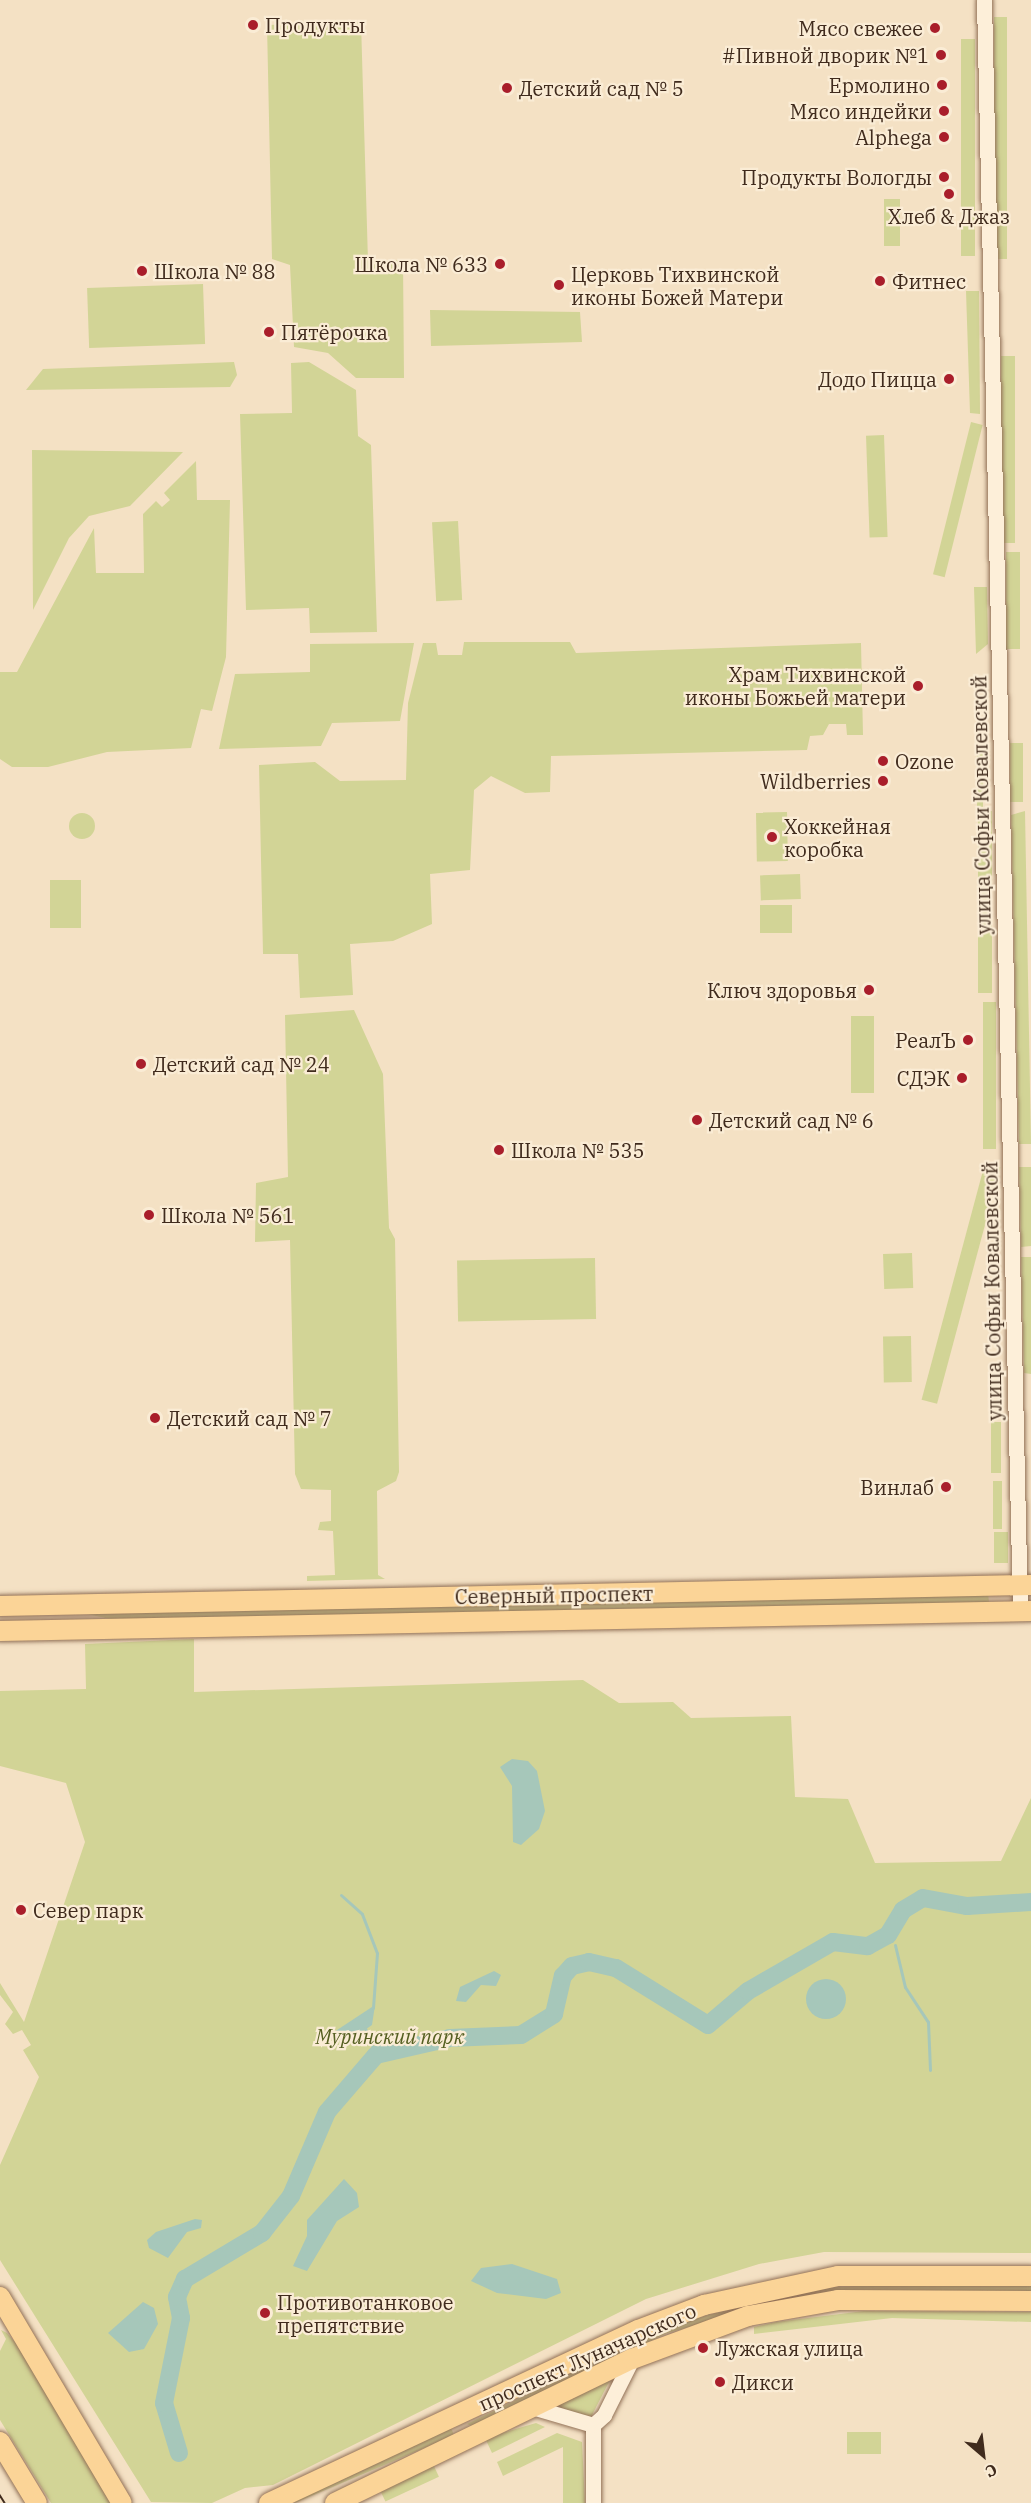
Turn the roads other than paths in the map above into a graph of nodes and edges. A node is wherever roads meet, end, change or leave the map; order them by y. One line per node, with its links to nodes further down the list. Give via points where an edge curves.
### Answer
1 (984, 0): 2 (street, улица Софьи Ковалевской)
2 (1025, 1600): 3 (main road, Северный проспект); 5 (main road, Северный проспект)
3 (78, 1605): 4 (main road, Северный проспект); 5 (main road)
4 (0, 1606)
5 (78, 1630): 6 (main road, Северный проспект)
6 (0, 1631)
7 (1031, 2276): 12 (main road, проспект Луначарского, via 884,2273 785,2284 674,2315)
8 (0, 2297): 17 (main road)
9 (1031, 2301): 10 (main road, проспект Луначарского, via 885,2298 815,2303 748,2316)
10 (632, 2359): 11 (main road, проспект Луначарского); 13 (street, via 604,2415)
11 (532, 2407): 13 (street); 14 (main road, проспект Луначарского)
12 (458, 2415): 14 (main road); 18 (main road, проспект Луначарского)
13 (593, 2425): 20 (street)
14 (464, 2440): 19 (main road, проспект Луначарского)
15 (0, 2442): 16 (main road)
16 (37, 2503)
17 (122, 2503)
18 (269, 2503)
19 (335, 2503)
20 (593, 2503)

